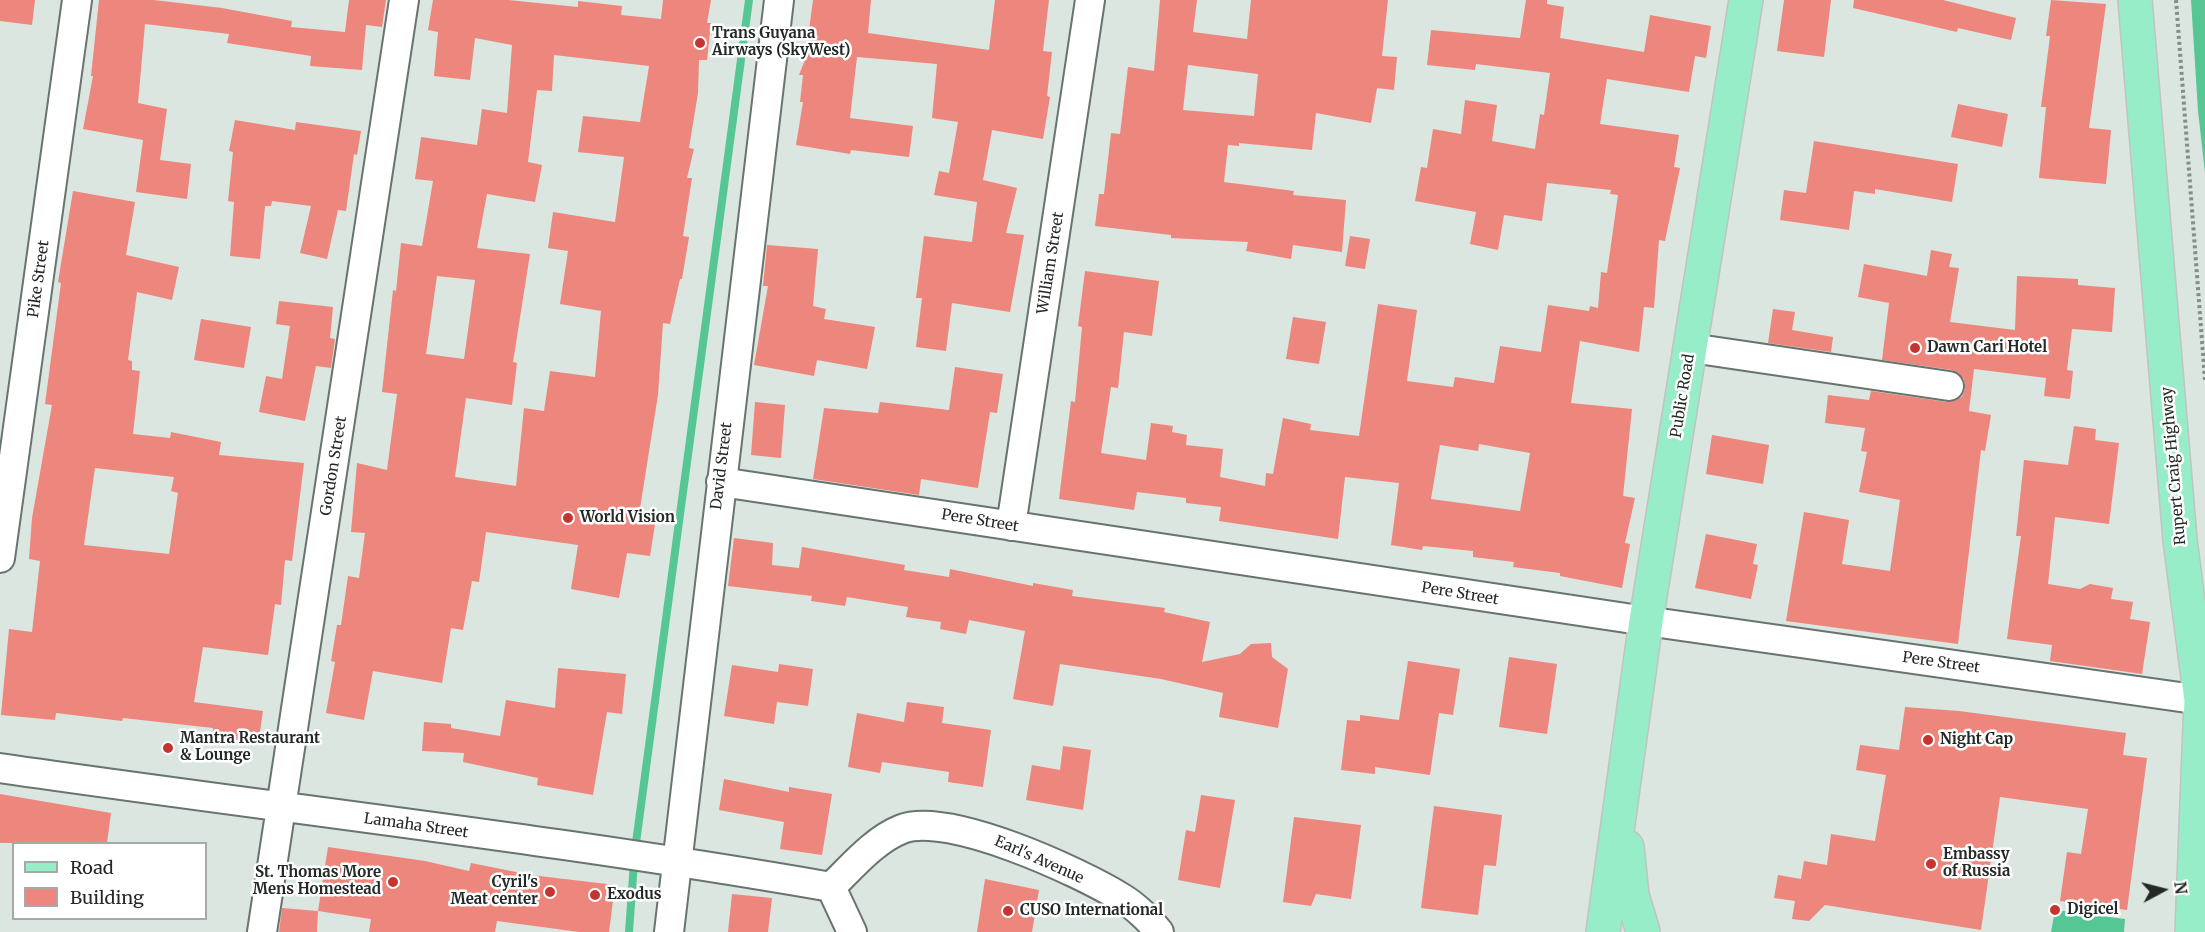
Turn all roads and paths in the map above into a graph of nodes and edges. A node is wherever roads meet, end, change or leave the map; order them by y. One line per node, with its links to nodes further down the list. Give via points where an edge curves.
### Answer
1 (77, 0): 13 (street, Pike Street)
2 (404, 0): 18 (street, Gordon Street)
3 (778, 0): 11 (street, David Street)
4 (1090, 0): 12 (street, William Street)
5 (1746, 0): 8 (main road, Public Road)
6 (2135, 0): 15 (main road, Rupert Craig Highway, via 2180,540)
7 (2176, 0): 9 (path)
8 (1691, 348): 10 (street); 14 (main road, Public Road)
9 (2205, 380)
10 (1949, 386)
11 (720, 482): 12 (street, Pere Street); 19 (street, David Street)
12 (1011, 526): 14 (street, Pere Street)
13 (0, 558)
14 (1646, 621): 15 (street, Pere Street); 17 (main road, Public Road)
15 (2201, 700): 27 (main road, Rupert Craig Highway)
16 (0, 768): 18 (street, Lamaha Street)
17 (1621, 791): 25 (main road); 26 (main road, via 1632,895)
18 (282, 808): 19 (street, Lamaha Street); 21 (street, Gordon Street)
19 (675, 860): 20 (street, Lamaha Street); 22 (street, David Street)
20 (831, 887): 23 (street); 24 (street, Earl's Avenue, via 872,848 903,828 944,826 997,840 1053,864 1122,899)
21 (262, 932)
22 (669, 932)
23 (852, 932)
24 (1159, 932)
25 (1604, 932)
26 (1643, 932)
27 (2192, 932)

